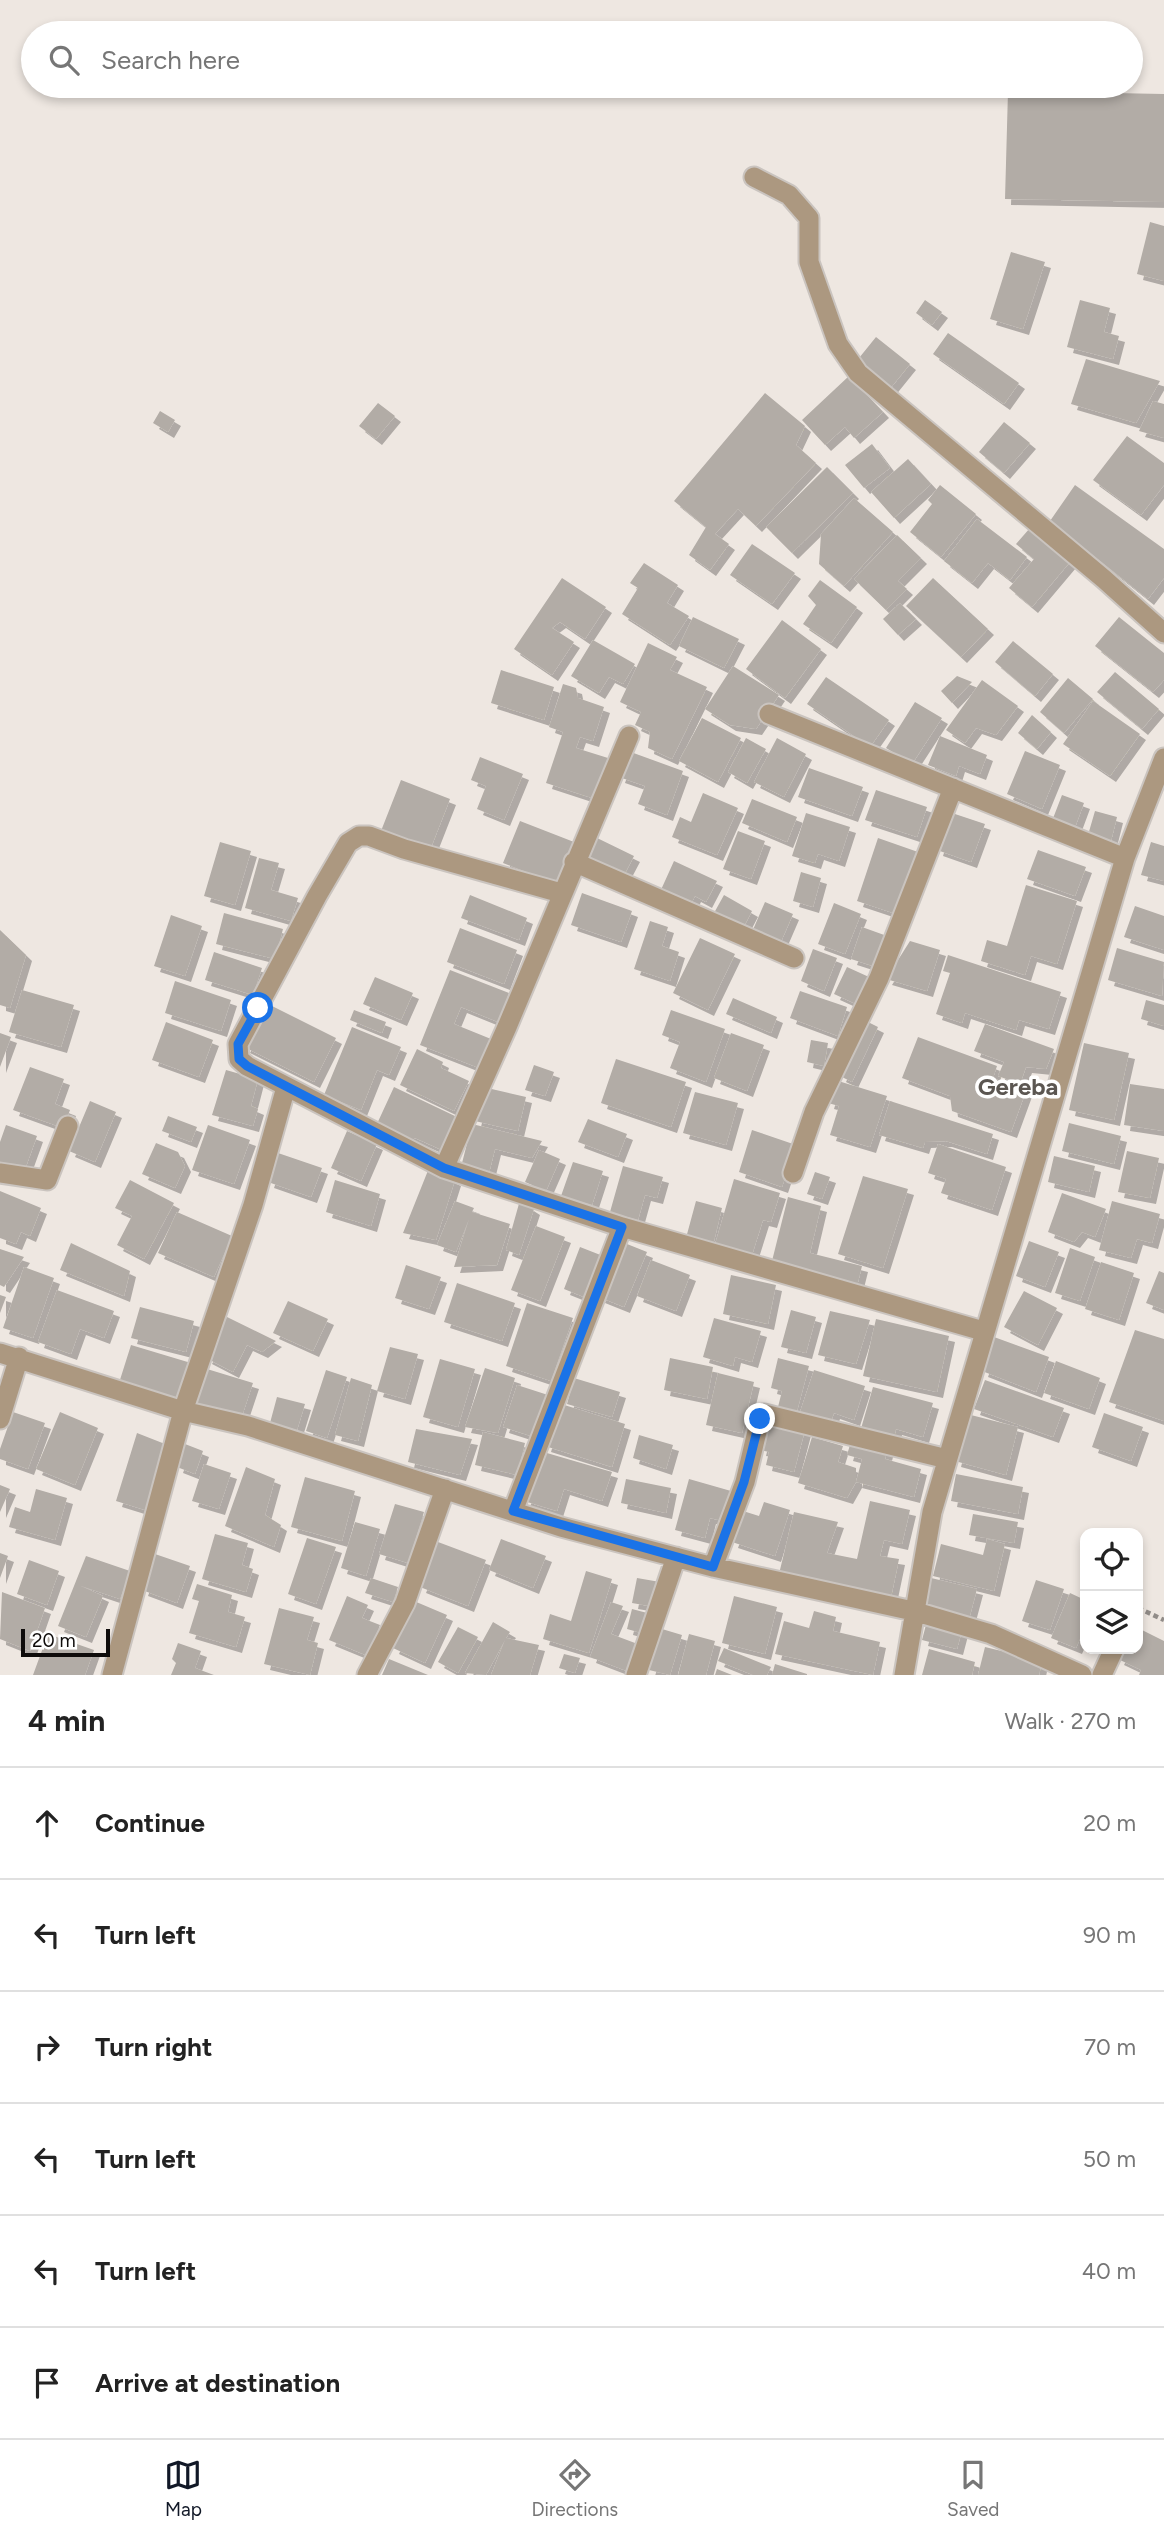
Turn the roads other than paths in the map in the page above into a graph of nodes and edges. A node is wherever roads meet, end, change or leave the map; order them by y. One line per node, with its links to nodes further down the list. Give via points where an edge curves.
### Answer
1 (754, 177): 2 (street, via 789,195 809,218 809,262 838,344 858,373)
2 (1164, 633)
3 (769, 714): 6 (street)
4 (629, 736): 8 (street)
5 (1164, 758): 7 (street)
6 (953, 788): 7 (street); 15 (street, via 879,978 814,1112)
7 (1125, 858): 17 (street)
8 (574, 862): 9 (street); 10 (street)
9 (561, 893): 11 (street, via 369,836 348,843 238,1044 239,1059); 13 (street)
10 (794, 958)
11 (286, 1087): 13 (street); 19 (street, via 253,1205)
12 (68, 1126): 14 (street, via 47,1180)
13 (444, 1168): 16 (street)
14 (0, 1173)
15 (793, 1173)
16 (622, 1227): 17 (street); 23 (street)
17 (983, 1331): 21 (street)
18 (10, 1355): 19 (street); 20 (street)
19 (183, 1411): 22 (street, via 248,1426); 28 (street)
20 (0, 1419)
21 (947, 1459): 25 (street, via 764,1414); 26 (street)
22 (445, 1489): 23 (street); 29 (street, via 405,1603)
23 (513, 1511): 24 (street)
24 (676, 1558): 25 (street); 30 (street)
25 (713, 1567): 26 (street)
26 (913, 1611): 31 (street); 32 (street, via 990,1634)
27 (1112, 1654): 33 (street)
28 (112, 1675)
29 (366, 1675)
30 (636, 1675)
31 (904, 1675)
32 (1082, 1675)
33 (1102, 1675)

